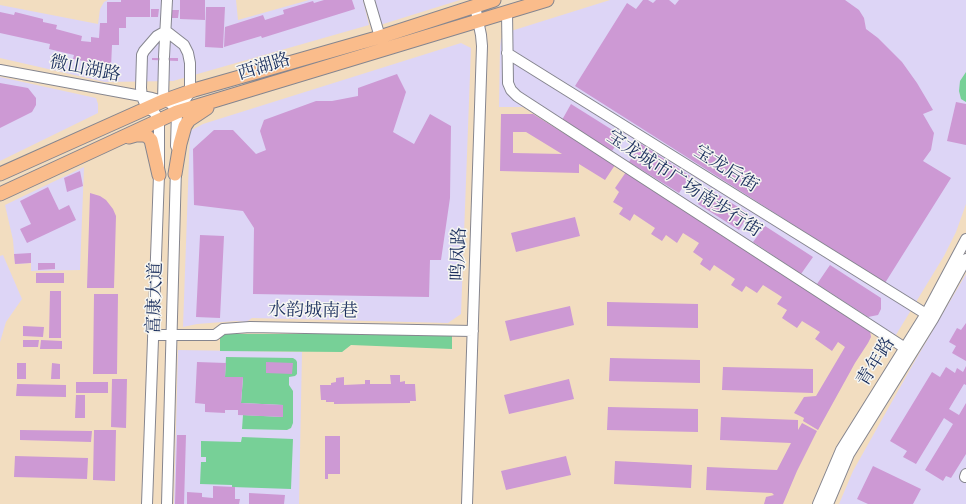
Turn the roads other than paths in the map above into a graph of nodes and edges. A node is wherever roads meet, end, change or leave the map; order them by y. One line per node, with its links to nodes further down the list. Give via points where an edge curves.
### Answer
1 (167, 0): 8 (street)
2 (369, 0): 9 (street)
3 (494, 0): 5 (main road, 西湖路)
4 (547, 0): 6 (main road, 西湖路)
5 (475, 6): 7 (street, 鸣凤路); 9 (main road, 西湖路)
6 (507, 12): 7 (main road, 西湖路); 10 (street, 宝龙城市广场南步行街)
7 (478, 22): 13 (main road, 西湖路); 26 (street, 鸣凤路, via 482,46)
8 (166, 31): 12 (street, via 184,45 188,53); 14 (street); 15 (street, via 151,42 142,55 141,88)
9 (380, 36): 12 (main road, 西湖路)
10 (507, 53): 25 (street, 宝龙后街); 29 (street, 宝龙城市广场南步行街, via 508,83 517,96)
11 (0, 70): 15 (street, 微山湖路)
12 (190, 92): 14 (main road, 西湖路); 16 (street)
13 (234, 95): 16 (main road, 西湖路); 20 (main road, via 189,120 182,134)
14 (163, 101): 15 (main road, 西湖路); 16 (street, via 173,105)
15 (144, 102): 17 (street); 19 (main road, 西湖路)
16 (177, 112): 17 (main road, 西湖路); 20 (street, 富康大道)
17 (159, 120): 18 (main road, 西湖路); 21 (street, 富康大道)
18 (94, 150): 21 (main road, via 136,135 147,136 153,145); 22 (main road, 西湖路)
19 (0, 174)
20 (176, 174): 27 (street, 富康大道)
21 (159, 175): 28 (street, 富康大道)
22 (0, 194)
23 (966, 239): 25 (street, 青年路)
24 (966, 259): 34 (street, 青年路, via 933,319 849,454)
25 (926, 314): 29 (street, 青年路)
26 (473, 331): 27 (street, 水韵城南巷, via 250,327 223,330 215,334); 32 (street, 鸣凤路)
27 (170, 335): 28 (street, 水韵城南巷); 31 (street, 富康大道)
28 (153, 336): 30 (street, 富康大道)
29 (905, 348): 33 (street, 青年路, via 841,450)
30 (147, 504)
31 (167, 504)
32 (467, 504)
33 (818, 504)
34 (828, 504)

